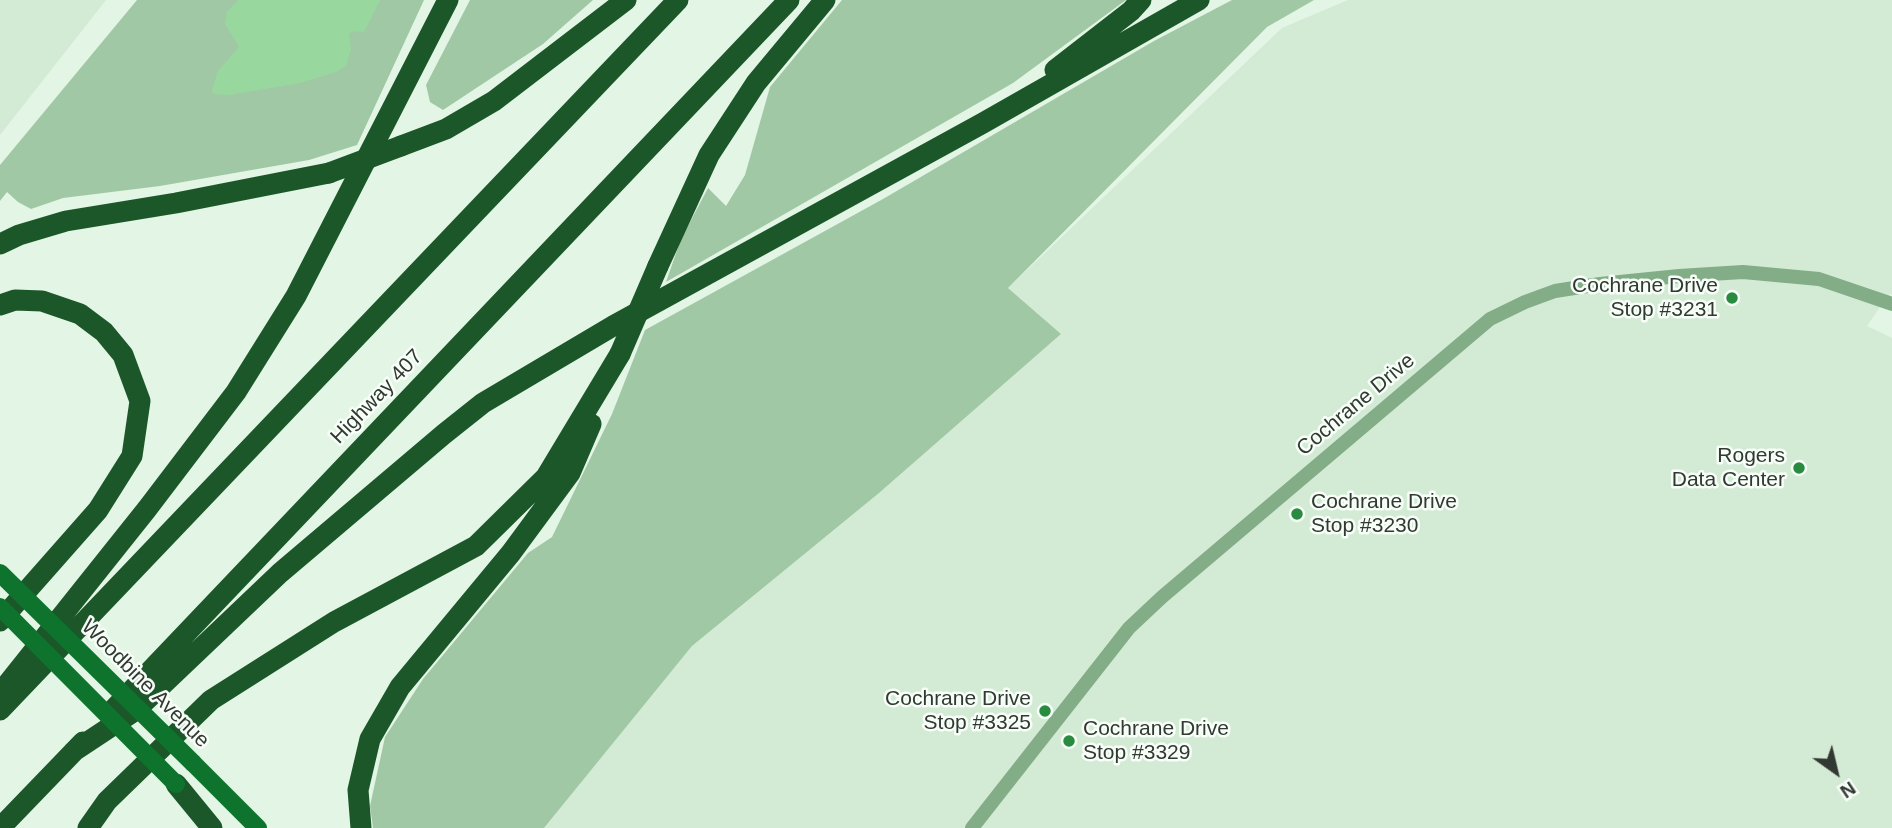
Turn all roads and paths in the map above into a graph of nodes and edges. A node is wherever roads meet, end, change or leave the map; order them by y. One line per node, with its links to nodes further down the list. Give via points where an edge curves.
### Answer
1 (448, 0): 16 (highway, via 296,296 236,392)
2 (626, 0): 9 (highway, bridge, via 494,101 446,129 329,173 66,221)
3 (678, 0): 17 (highway)
4 (789, 0): 18 (highway, Highway 407)
5 (825, 0): 12 (highway, bridge, via 756,83 709,155)
6 (1142, 0): 8 (highway)
7 (1199, 0): 8 (highway)
8 (983, 124): 18 (highway, via 613,326 483,403 280,573 136,710)
9 (0, 244)
10 (1892, 304): 26 (street, Cochrane Drive, via 1819,279 1743,272 1555,291 1490,319 1129,628)
11 (0, 305): 15 (highway, via 15,300 42,301 80,314 104,332 123,355 140,401 132,456 89,520)
12 (620, 354): 21 (highway, via 546,477 475,546 334,622 211,700 107,800); 25 (highway, via 570,473 511,553 400,687 370,739 358,790)
13 (0, 573): 24 (main road, Woodbine Avenue, bridge)
14 (0, 607): 19 (main road, bridge)
15 (0, 621)
16 (0, 693)
17 (0, 709)
18 (74, 751): 20 (highway, Highway 407)
19 (176, 784): 22 (highway); 23 (main road)
20 (0, 828)
21 (88, 828)
22 (212, 828)
23 (219, 828)
24 (258, 828)
25 (361, 828)
26 (972, 828)

